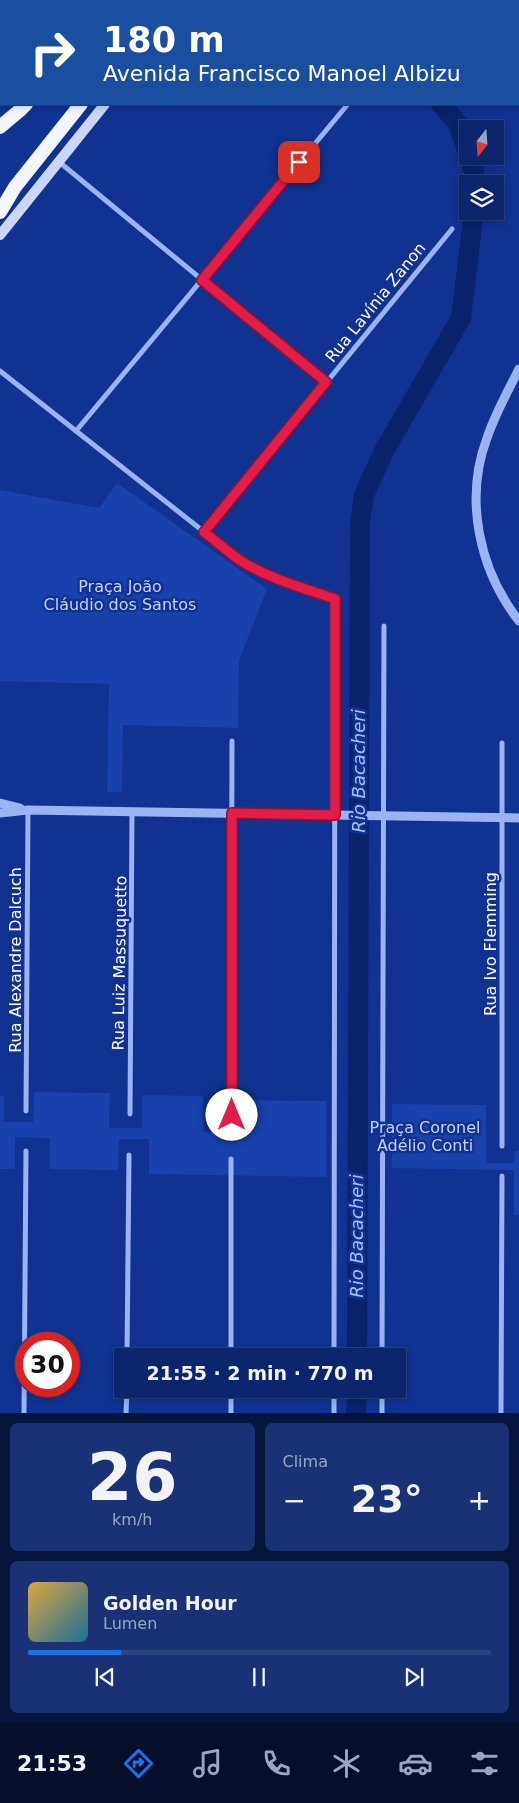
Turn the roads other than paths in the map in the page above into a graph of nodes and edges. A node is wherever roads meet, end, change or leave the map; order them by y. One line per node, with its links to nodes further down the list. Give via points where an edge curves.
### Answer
1 (25, 105): 5 (highway)
2 (80, 105): 7 (highway, via 15,187)
3 (104, 105): 6 (main road)
4 (347, 105): 10 (street)
5 (0, 127)
6 (58, 161): 9 (main road); 10 (street)
7 (0, 212)
8 (452, 228): 13 (street, Rua Lavínia Zanon)
9 (0, 235)
10 (202, 280): 13 (street); 14 (street)
11 (519, 369): 16 (street, via 486,439 476,493 478,529 487,563 501,596)
12 (0, 370): 14 (street)
13 (326, 382): 15 (street, Rua Lavínia Zanon)
14 (76, 431): 15 (street)
15 (204, 532): 25 (street, via 256,570 335,599)
16 (519, 621)
17 (384, 626): 26 (street)
18 (232, 741): 24 (street)
19 (502, 743): 27 (street, Rua Ivo Flemming)
20 (0, 803): 21 (street)
21 (28, 810): 22 (street); 23 (street); 30 (street, Rua Alexandre Dalcuch)
22 (132, 812): 24 (street); 31 (street, Rua Luiz Massuquetto)
23 (0, 813)
24 (232, 813): 25 (street); 32 (street)
25 (338, 815): 26 (street); 40 (street)
26 (384, 816): 27 (street); 41 (street)
27 (502, 818): 28 (street); 29 (street); 33 (street, Rua Ivo Flemming)
28 (519, 818)
29 (519, 822)
30 (26, 1111)
31 (130, 1114)
32 (232, 1115)
33 (502, 1146)
34 (26, 1151): 46 (street)
35 (129, 1155): 38 (street)
36 (231, 1159): 39 (street)
37 (502, 1176): 51 (street)
38 (127, 1348)
39 (231, 1348)
40 (334, 1348)
41 (382, 1348)
42 (127, 1398): 47 (street)
43 (231, 1398): 48 (street)
44 (334, 1398): 49 (street)
45 (382, 1398): 50 (street)
46 (24, 1413)
47 (126, 1413)
48 (231, 1413)
49 (334, 1413)
50 (382, 1413)
51 (501, 1413)

